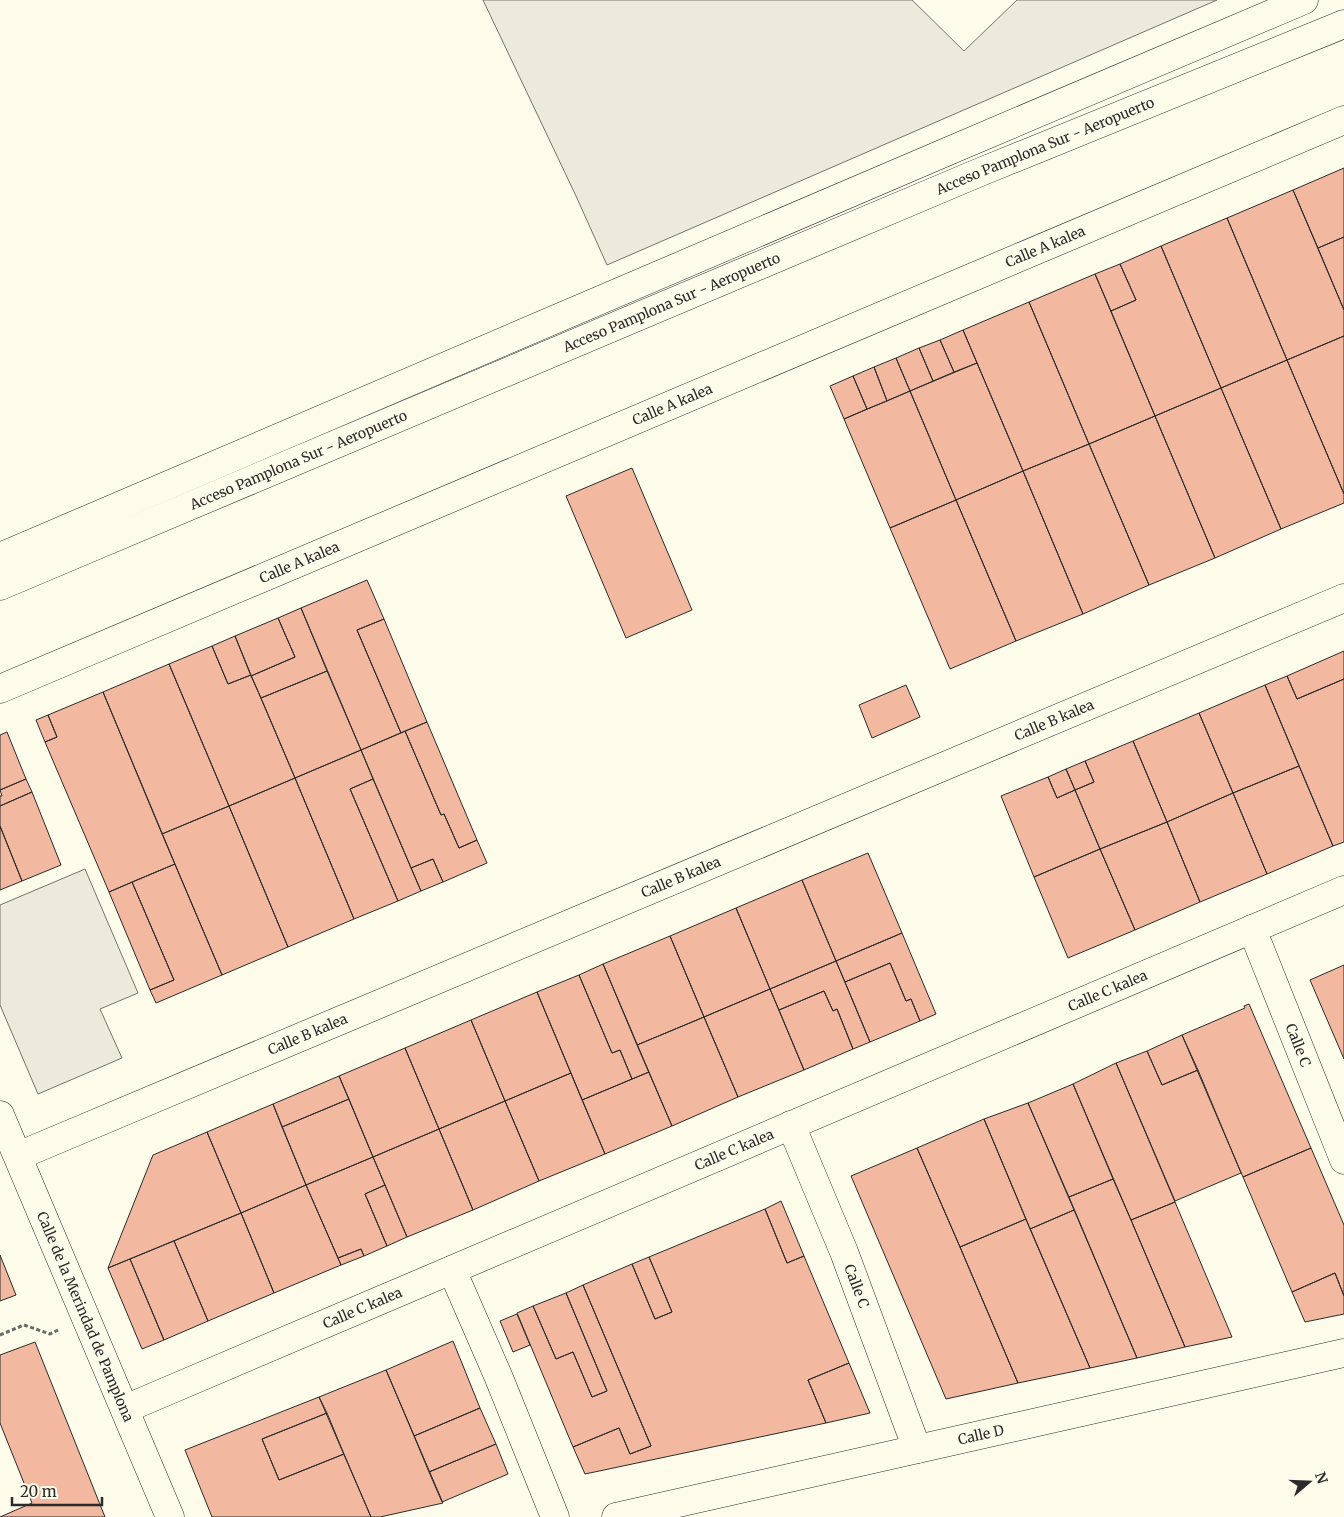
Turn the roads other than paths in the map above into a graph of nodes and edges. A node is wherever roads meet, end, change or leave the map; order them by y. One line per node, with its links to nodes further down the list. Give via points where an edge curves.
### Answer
1 (1304, 0): 4 (main road, Acceso Pamplona Sur - Aeropuerto)
2 (1344, 24): 5 (main road, Acceso Pamplona Sur - Aeropuerto, via 960,181)
3 (1344, 120): 7 (main road, Calle A kalea)
4 (0, 557)
5 (0, 586)
6 (1344, 598): 12 (main road, Calle B kalea)
7 (0, 689)
8 (1344, 890): 9 (main road, Calle C kalea)
9 (1252, 929): 11 (main road, Calle C kalea); 13 (main road, Calle C)
10 (0, 1115): 12 (main road, Calle de la Merindad de Pamplona)
11 (791, 1125): 14 (main road, Calle C kalea); 17 (main road, Calle C, via 844,1252)
12 (18, 1156): 16 (main road, Calle de la Merindad de Pamplona)
13 (1344, 1160)
14 (452, 1270): 16 (main road, Calle C kalea); 19 (main road)
15 (1344, 1353): 17 (main road, Calle D)
16 (125, 1409): 18 (main road, Calle de la Merindad de Pamplona)
17 (917, 1449): 20 (main road, Calle D)
18 (170, 1517)
19 (555, 1517)
20 (616, 1517)

